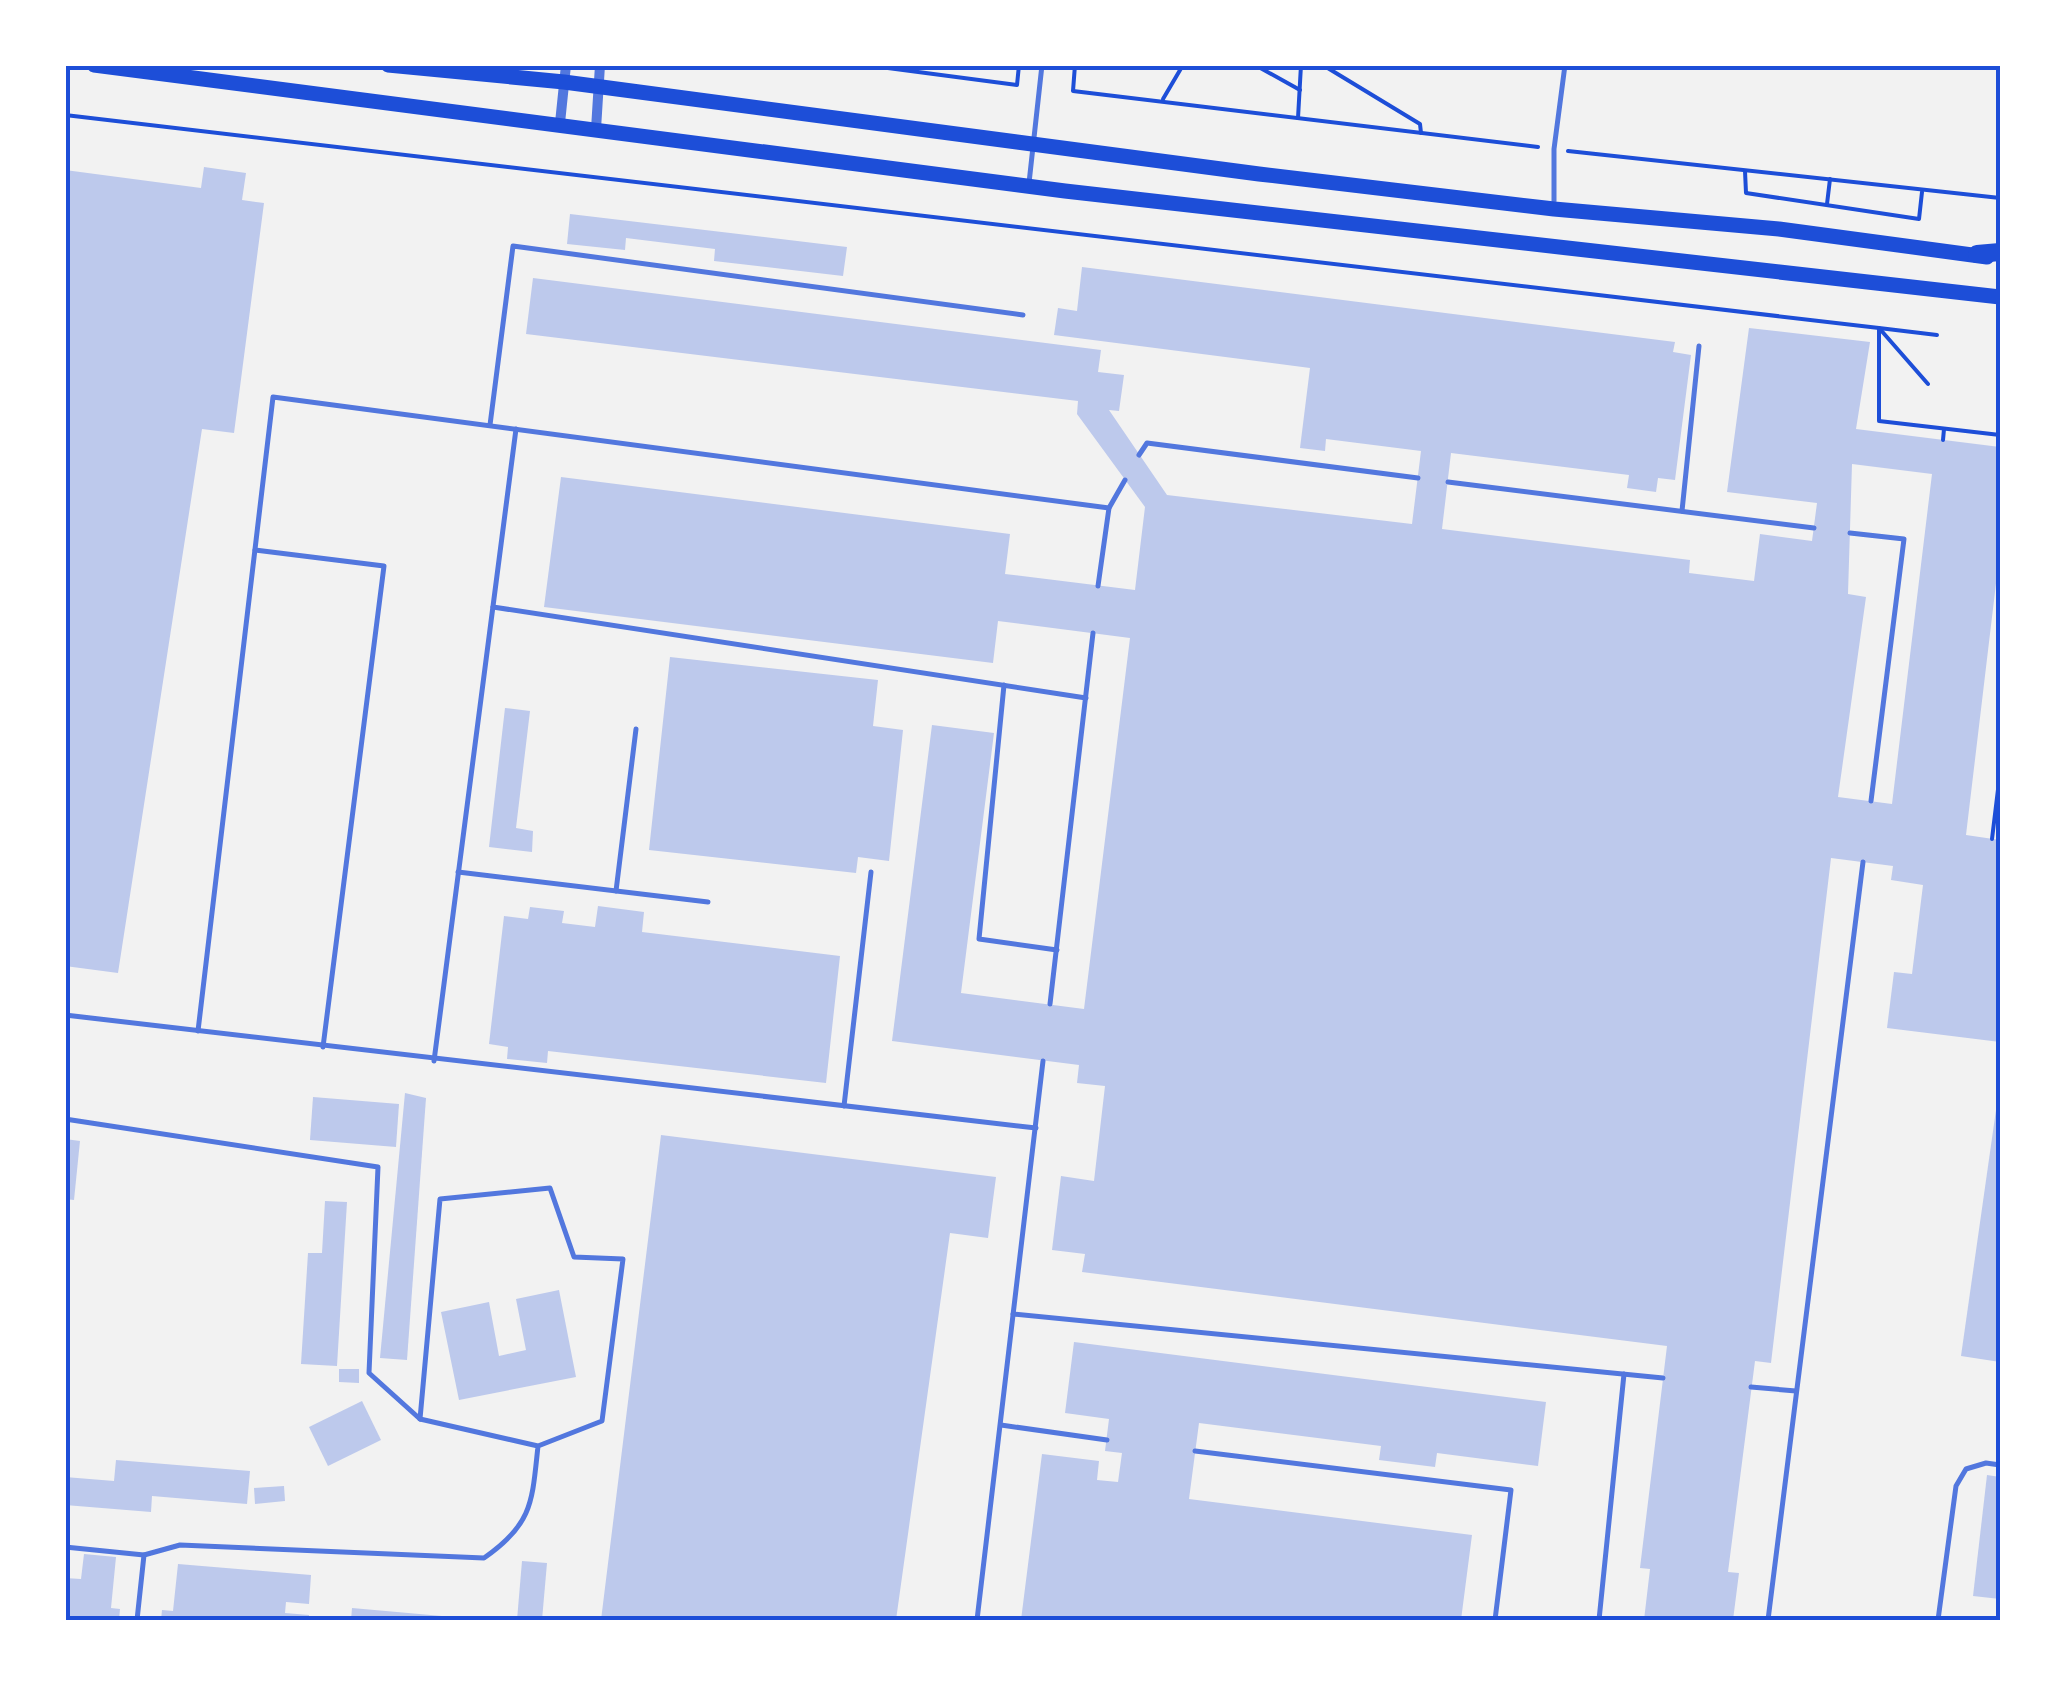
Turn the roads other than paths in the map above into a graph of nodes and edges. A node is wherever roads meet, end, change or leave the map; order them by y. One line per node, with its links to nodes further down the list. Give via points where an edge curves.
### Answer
1 (94, 65): 10 (main road)
2 (388, 65): 7 (main road)
3 (566, 65): 8 (street)
4 (600, 65): 9 (street)
5 (1042, 65): 12 (lane)
6 (1565, 65): 14 (lane)
7 (460, 68): 8 (main road)
8 (564, 82): 9 (main road); 10 (street)
9 (600, 89): 11 (street); 12 (main road)
10 (560, 124): 11 (main road)
11 (596, 129): 13 (main road)
12 (1033, 144): 13 (lane); 14 (main road)
13 (1028, 186): 18 (main road)
14 (1554, 209): 16 (main road)
15 (2000, 252): 16 (main road)
16 (1977, 254): 17 (main road)
17 (2000, 260)
18 (2000, 297)
19 (1024, 314): 21 (lane, via 513,246)
20 (1700, 346): 28 (lane)
21 (490, 426): 22 (lane); 31 (lane, via 274,397)
22 (516, 429): 27 (lane); 33 (lane)
23 (1139, 455): 24 (lane, via 1147,442)
24 (1418, 478)
25 (1125, 480): 27 (lane)
26 (1448, 482): 28 (lane)
27 (1109, 508): 32 (lane)
28 (1682, 511): 29 (lane)
29 (1814, 528)
30 (1850, 533): 38 (lane, via 1904,539)
31 (255, 550): 47 (lane); 48 (lane, via 384,566)
32 (1098, 586)
33 (493, 607): 35 (lane); 40 (lane)
34 (1093, 633): 36 (lane)
35 (1004, 685): 36 (lane); 44 (lane, via 979,939)
36 (1086, 698): 44 (lane)
37 (636, 729): 42 (lane)
38 (1870, 801)
39 (1863, 862): 58 (lane)
40 (458, 872): 42 (lane); 50 (lane)
41 (871, 872): 51 (lane)
42 (616, 892): 43 (lane)
43 (708, 902)
44 (1057, 950): 45 (lane)
45 (1050, 1004)
46 (65, 1014): 47 (lane)
47 (198, 1031): 48 (lane)
48 (323, 1047): 50 (lane)
49 (1044, 1060): 53 (lane)
50 (434, 1061): 51 (lane)
51 (844, 1106): 53 (lane)
52 (65, 1119): 59 (lane, via 378,1167 369,1373)
53 (1036, 1128): 54 (lane)
54 (1013, 1314): 55 (lane); 60 (lane)
55 (1624, 1374): 56 (lane); 70 (lane)
56 (1664, 1378)
57 (1751, 1386): 58 (lane)
58 (1796, 1391): 71 (lane)
59 (420, 1419): 62 (lane); 62 (lane, via 440,1199 550,1188 574,1257 623,1259 602,1421)
60 (1000, 1425): 61 (lane); 68 (lane)
61 (1107, 1440)
62 (538, 1446): 66 (lane, via 532,1508 510,1540 484,1558 180,1545)
63 (1195, 1451): 69 (lane, via 1511,1490)
64 (2000, 1465): 72 (lane, via 1966,1469 1956,1486)
65 (65, 1547): 66 (lane)
66 (144, 1555): 67 (lane)
67 (138, 1620)
68 (977, 1620)
69 (1495, 1620)
70 (1598, 1620)
71 (1768, 1620)
72 (1938, 1620)

